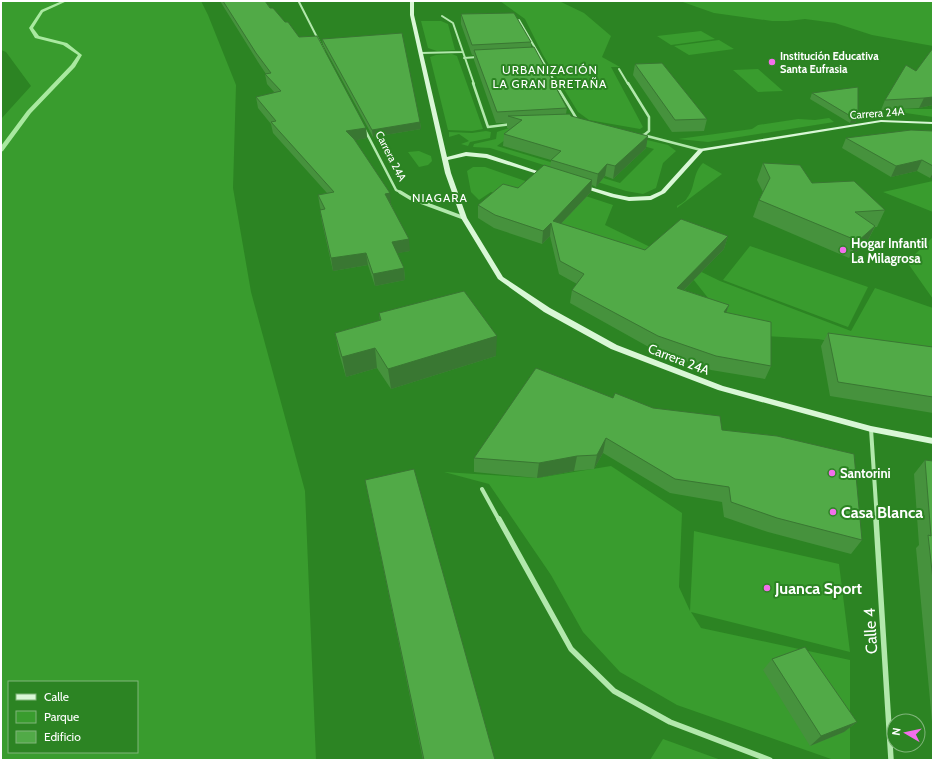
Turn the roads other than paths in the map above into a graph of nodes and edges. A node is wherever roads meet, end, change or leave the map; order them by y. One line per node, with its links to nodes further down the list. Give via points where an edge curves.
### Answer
1 (412, 1): 6 (street, Carrera 24A, via 412,15)
2 (299, 2): 7 (street)
3 (442, 16): 5 (street, via 453,23)
4 (520, 20): 11 (street, via 579,123)
5 (462, 52): 6 (street); 9 (street)
6 (421, 53): 18 (street, Carrera 24A)
7 (327, 56)
8 (479, 57): 9 (street)
9 (464, 58): 14 (street, via 488,127)
10 (619, 69): 16 (street, via 649,117 649,131)
11 (575, 123)
12 (933, 123): 17 (street, Carrera 24A, via 880,121)
13 (362, 124): 21 (street, Carrera 24A, via 396,190 410,198)
14 (517, 124)
15 (637, 133): 16 (street)
16 (644, 135): 17 (street)
17 (701, 150): 20 (street, via 663,192 651,198 629,200)
18 (444, 159): 19 (street, via 466,154 486,156); 21 (street, Carrera 24A)
19 (553, 177)
20 (576, 184)
21 (464, 218): 22 (street, Carrera 24A, via 500,278 547,310 614,347 721,388)
22 (871, 429): 23 (street, Carrera 24A); 26 (street, Calle 4)
23 (933, 441)
24 (482, 489): 25 (street, via 571,649 614,691 670,722)
25 (770, 760)
26 (891, 760)

